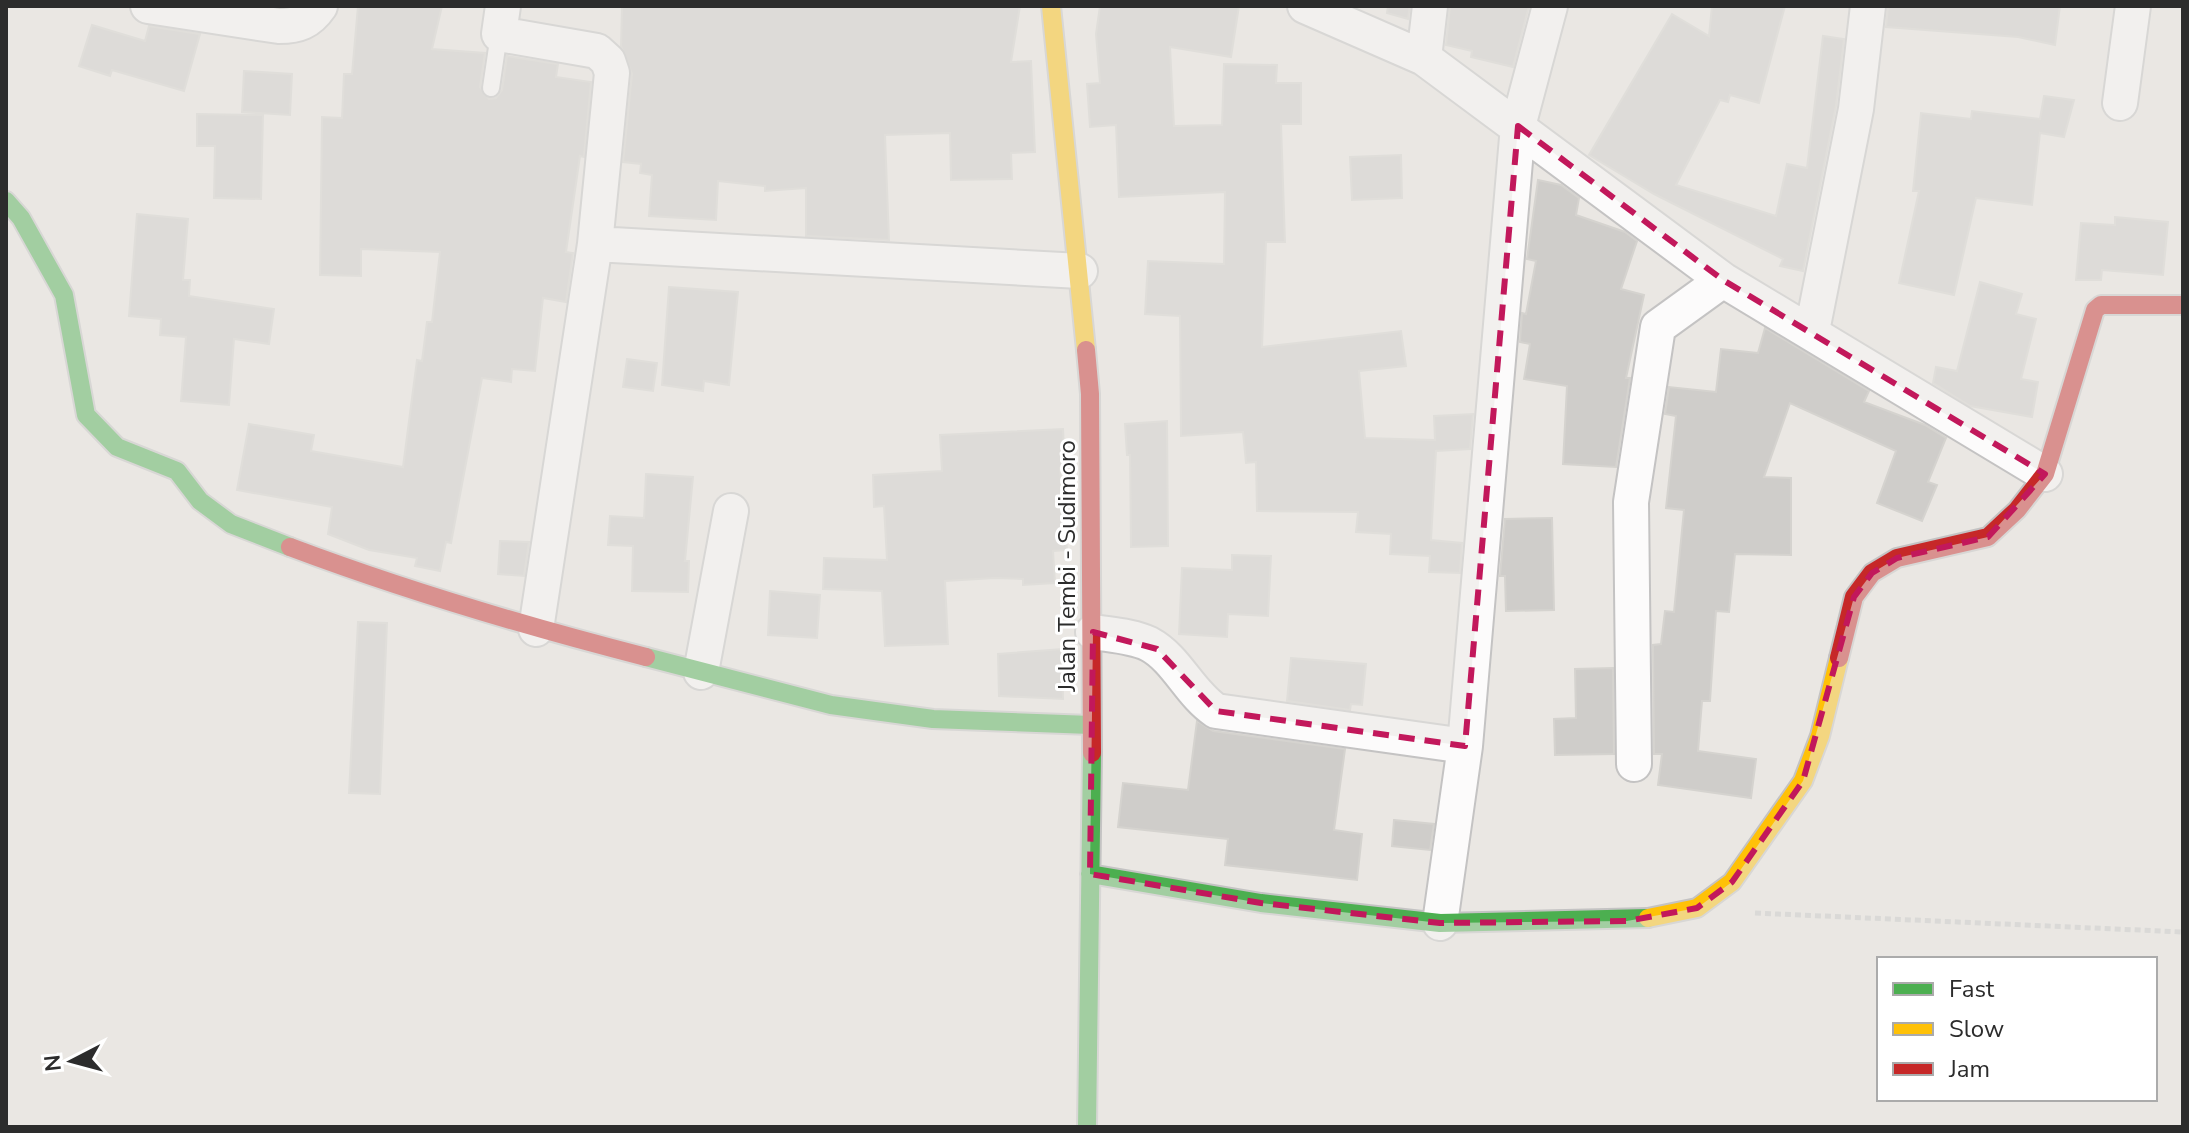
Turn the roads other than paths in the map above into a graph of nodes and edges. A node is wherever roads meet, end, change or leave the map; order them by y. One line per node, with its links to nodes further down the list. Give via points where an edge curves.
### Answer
1 (148, 6): 2 (street, via 297,26)
2 (320, 6)
3 (1051, 6): 16 (street, Jalan Tembi - Sudimoro)
4 (1305, 6): 10 (street)
5 (1430, 6): 10 (street)
6 (1550, 6): 13 (street)
7 (1868, 6): 19 (street, via 1856,109)
8 (2133, 6): 12 (street)
9 (501, 20): 11 (lane); 15 (street, via 597,51 608,61 612,73)
10 (1424, 58): 13 (street)
11 (491, 88)
12 (2120, 103)
13 (1518, 126): 17 (street); 26 (street)
14 (6, 201): 22 (street, via 64,295 86,415 117,447 177,471 200,501 231,524 385,583)
15 (595, 244): 16 (street); 22 (street)
16 (1080, 271): 23 (street, Jalan Tembi - Sudimoro, via 1090,394)
17 (1723, 280): 19 (street); 27 (street, via 1658,327 1631,502)
18 (2183, 305): 20 (street, via 2101,305 2095,310)
19 (1812, 331): 20 (street)
20 (2045, 474): 29 (street, via 1988,537 1897,558 1872,573 1854,597 1820,736 1803,781 1739,873 1713,898 1676,915 1627,921)
21 (731, 511): 24 (street)
22 (536, 629): 24 (street)
23 (1093, 632): 25 (street, Jalan Tembi - Sudimoro); 26 (street, via 1157,649 1216,711)
24 (701, 672): 25 (street, via 831,705 933,719)
25 (1091, 725): 28 (street, Jalan Tembi - Sudimoro)
26 (1465, 746): 29 (street)
27 (1634, 764)
28 (1090, 874): 29 (street, via 1261,903); 30 (street, Jalan Tembi - Sudimoro)
29 (1440, 923)
30 (1087, 1127)

